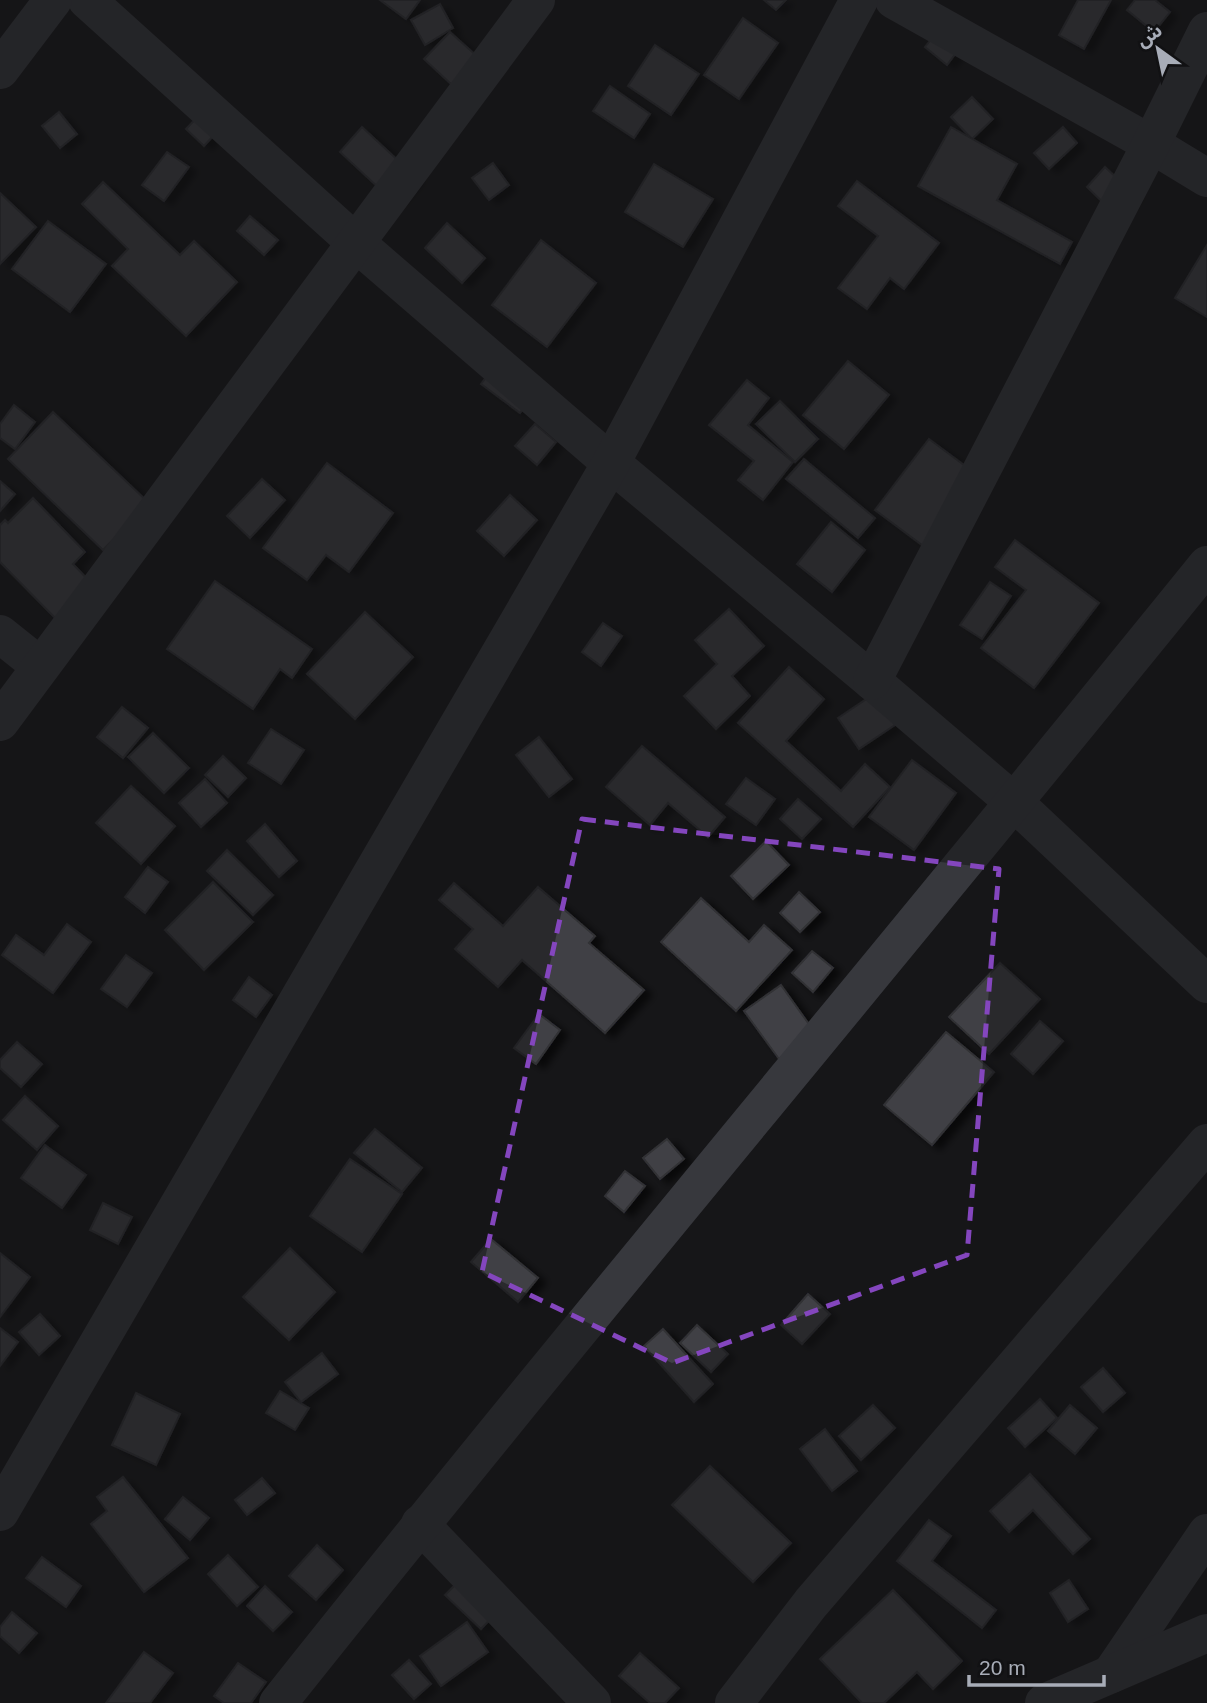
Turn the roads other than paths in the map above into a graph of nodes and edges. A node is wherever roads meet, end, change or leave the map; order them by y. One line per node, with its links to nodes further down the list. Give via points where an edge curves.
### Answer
1 (53, 0): 7 (street)
2 (87, 0): 10 (street)
3 (536, 0): 10 (street)
4 (859, 0): 11 (street)
5 (894, 0): 8 (street)
6 (1207, 31): 8 (street)
7 (0, 70)
8 (1151, 144): 9 (street); 15 (street)
9 (1207, 178)
10 (355, 242): 11 (street); 14 (street)
11 (611, 463): 15 (street); 20 (street)
12 (1207, 565): 17 (street)
13 (0, 634): 14 (street)
14 (40, 666): 16 (street)
15 (872, 681): 17 (street)
16 (0, 722)
17 (1015, 803): 18 (street); 21 (street)
18 (1207, 984)
19 (1207, 1143): 27 (street, via 811,1603)
20 (0, 1512)
21 (421, 1524): 25 (street); 26 (street)
22 (1207, 1533): 24 (street)
23 (1207, 1633): 24 (street)
24 (1111, 1674): 28 (street)
25 (278, 1703)
26 (592, 1703)
27 (734, 1703)
28 (1044, 1703)

